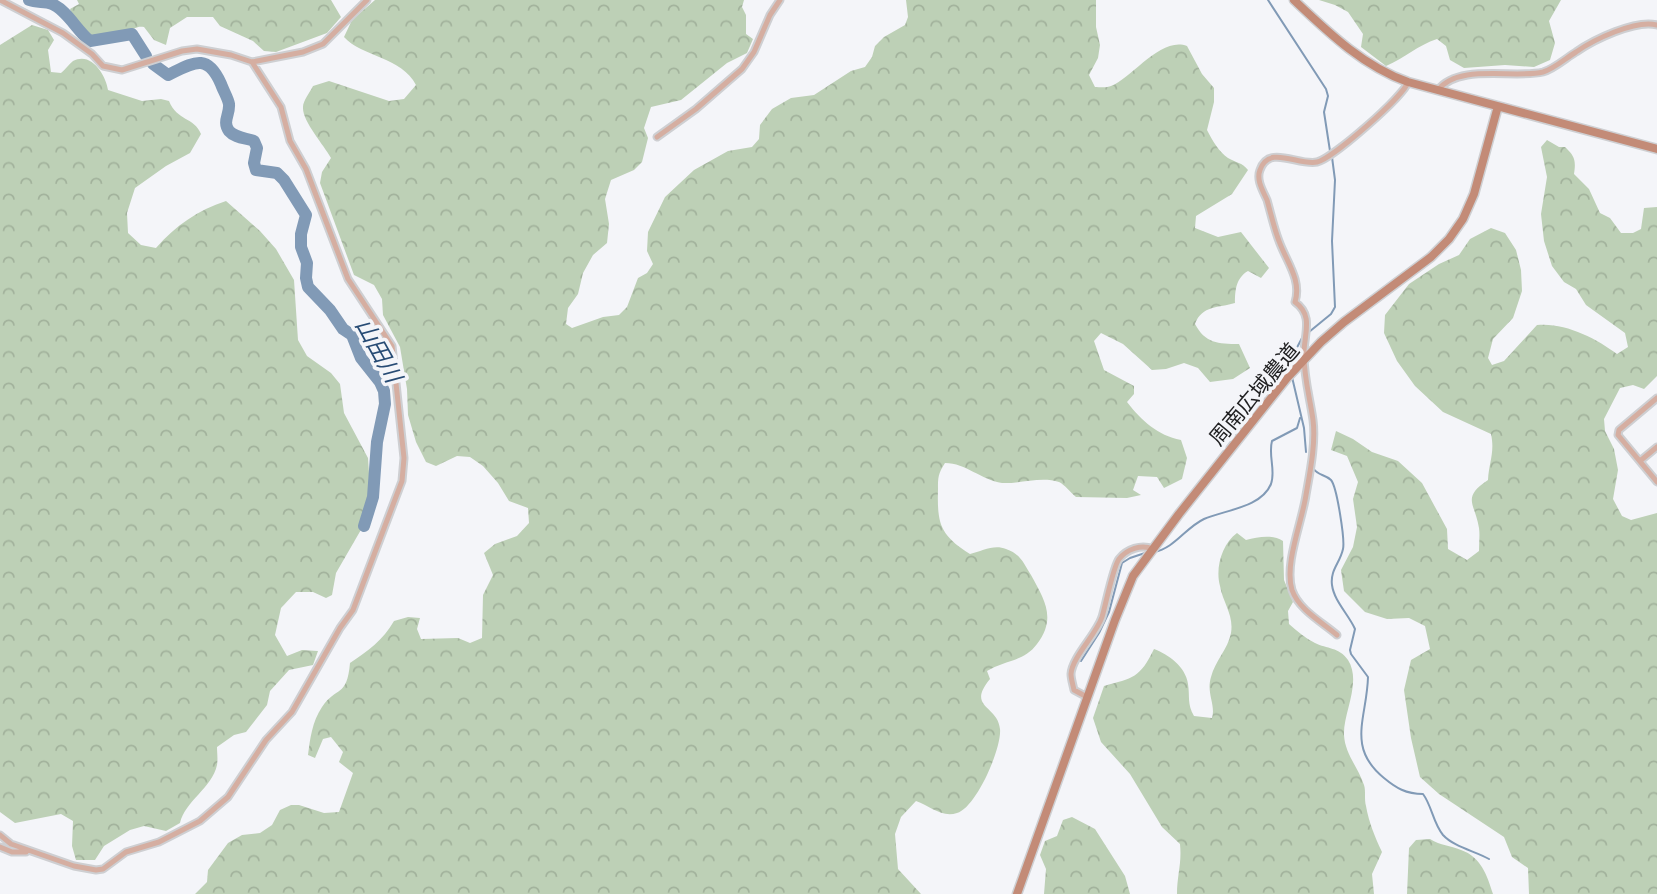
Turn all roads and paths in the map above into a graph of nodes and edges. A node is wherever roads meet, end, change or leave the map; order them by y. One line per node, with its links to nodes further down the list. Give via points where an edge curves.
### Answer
1 (0, 0): 6 (street, via 63,33 113,69 197,49)
2 (367, 0): 6 (street, via 323,44)
3 (780, 0): 10 (street, via 749,61)
4 (1299, 2): 7 (street, via 1370,65)
5 (1657, 25): 8 (street, via 1636,26 1598,39 1541,72 1468,75 1450,80)
6 (252, 62): 22 (street, via 281,107 290,141 306,169 348,279 392,346 404,458 402,481 353,610 292,712 266,740 228,797 200,821 159,842 126,852 103,869 74,866)
7 (1408, 82): 8 (street); 12 (street, via 1381,113 1328,158 1316,162 1282,157 1263,163 1258,177 1297,285 1295,302 1307,319)
8 (1438, 90): 9 (street)
9 (1498, 106): 11 (street); 12 (street, 周南広域農道, via 1474,194 1449,239)
10 (657, 137)
11 (1657, 149)
12 (1305, 358): 17 (street, 周南広域農道); 18 (street, via 1312,445 1290,579 1298,604)
13 (1657, 398): 15 (street, via 1619,430 1618,435)
14 (1657, 447): 15 (street)
15 (1640, 461): 16 (street)
16 (1657, 482)
17 (1153, 550): 19 (street, 周南広域農道, via 1133,576); 19 (street, via 1134,549 1124,554 1115,568 1101,619 1072,674 1074,690)
18 (1338, 635)
19 (1087, 697): 23 (street, 周南広域農道)
20 (0, 835): 22 (street)
21 (0, 848): 22 (street)
22 (33, 852)
23 (1017, 894)

